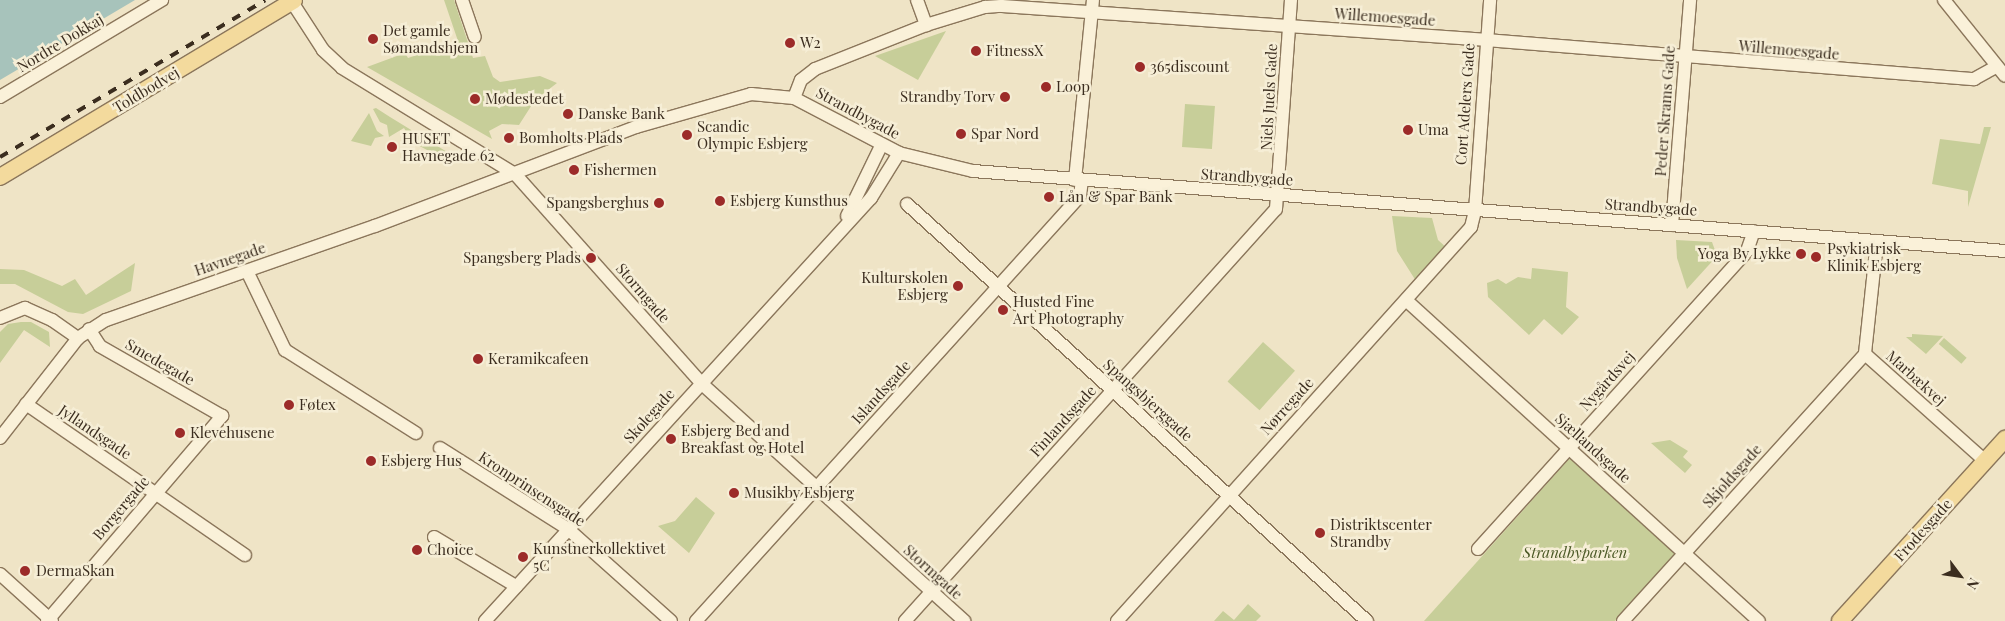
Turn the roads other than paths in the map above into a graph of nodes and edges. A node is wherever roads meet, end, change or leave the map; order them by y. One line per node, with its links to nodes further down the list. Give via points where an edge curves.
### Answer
1 (162, 0): 17 (street, Nordre Dokkaj)
2 (462, 0): 12 (street)
3 (917, 0): 10 (street)
4 (1290, 0): 11 (street, Niels Juels Gade)
5 (1490, 0): 13 (street, Cort Adelers Gade)
6 (1690, 0): 14 (street, Peder Skrams Gade)
7 (1944, 0): 15 (street)
8 (293, 1): 21 (street, Stormgade, via 323,50 342,68); 22 (main road, Toldbodvej)
9 (1092, 6): 10 (street, Willemoesgade, via 984,7); 11 (street, Willemoesgade); 23 (street, Islandsgade)
10 (926, 25): 18 (street, Willemoesgade, via 814,69 801,80)
11 (1289, 28): 13 (street, Willemoesgade); 24 (street, Niels Juels Gade)
12 (475, 37)
13 (1486, 40): 14 (street, Willemoesgade); 26 (street, Cort Adelers Gade)
14 (1686, 57): 15 (street, Willemoesgade, via 1974,79); 27 (street, Peder Skrams Gade)
15 (1997, 66): 16 (street)
16 (2005, 76)
17 (0, 97)
18 (794, 98): 19 (street, Strandbygade); 21 (street, Strandbygade, via 751,94 722,100 636,126)
19 (881, 146): 20 (street, Strandbygade); 29 (street, Skolegade)
20 (899, 153): 23 (street, Strandbygade, via 973,171); 29 (street, Skolegade, via 871,198)
21 (515, 174): 32 (street, Havnegade); 39 (street, Stormgade)
22 (0, 177)
23 (1078, 180): 24 (street, Strandbygade); 33 (street, Islandsgade, via 1080,196)
24 (1279, 196): 26 (street, Strandbygade); 40 (street, Finlandsgade, via 1270,217)
25 (907, 204): 33 (street, Spangsbjerggade)
26 (1475, 211): 27 (street, Strandbygade); 34 (street, Nørregade, via 1471,227 1458,244)
27 (1672, 224): 28 (street, Strandbygade)
28 (1754, 231): 30 (street, Strandbygade); 47 (street, Nygårdsvej, via 1747,251)
29 (838, 233): 39 (street, Skolegade)
30 (1877, 242): 31 (street, Strandbygade); 38 (street, Marbækvej)
31 (2005, 250)
32 (247, 271): 36 (street, Havnegade); 43 (street, via 285,350)
33 (998, 286): 40 (street, Spangsbjerggade); 49 (street, Islandsgade)
34 (1406, 300): 47 (street, Sjællandsgade); 51 (street, Nørregade)
35 (0, 318): 37 (street, via 25,308 52,320)
36 (89, 329): 37 (street, Havnegade); 42 (street, Smedegade, via 100,346)
37 (78, 338): 41 (street, Havnegade)
38 (1865, 354): 48 (street, Marbækvej); 55 (street, Skjoldsgade)
39 (701, 383): 49 (street, Stormgade); 52 (street, Skolegade)
40 (1113, 391): 51 (street, Spangsbjerggade); 59 (street, Finlandsgade)
41 (26, 404): 44 (street, Havnegade); 50 (street, Jyllandsgade)
42 (222, 416): 50 (street, Borgergade)
43 (416, 433)
44 (0, 438)
45 (2005, 438): 48 (main road, Frodesgade)
46 (440, 448): 52 (street, Kronprinsensgade)
47 (1568, 448): 54 (street, Nygårdsvej); 55 (street, Sjællandsgade)
48 (1985, 461): 70 (main road, Frodesgade)
49 (816, 490): 59 (street, Stormgade); 63 (street, Islandsgade)
50 (156, 492): 56 (street, Jyllandsgade); 60 (street, Borgergade)
51 (1228, 495): 66 (street, Nørregade); 67 (street, Spangsbjerggade)
52 (568, 529): 58 (street, Skolegade); 62 (street, Kronprinsensgade)
53 (434, 537): 58 (street)
54 (1478, 548)
55 (1684, 553): 68 (street, Skjoldsgade); 69 (street, Sjællandsgade)
56 (246, 555)
57 (0, 574): 60 (street)
58 (516, 586): 61 (street, Skolegade)
59 (931, 592): 64 (street, Finlandsgade); 65 (street, Stormgade)
60 (49, 620)
61 (485, 621)
62 (671, 621)
63 (696, 621)
64 (905, 621)
65 (964, 621)
66 (1117, 621)
67 (1366, 621)
68 (1623, 621)
69 (1759, 621)
70 (1840, 621)

